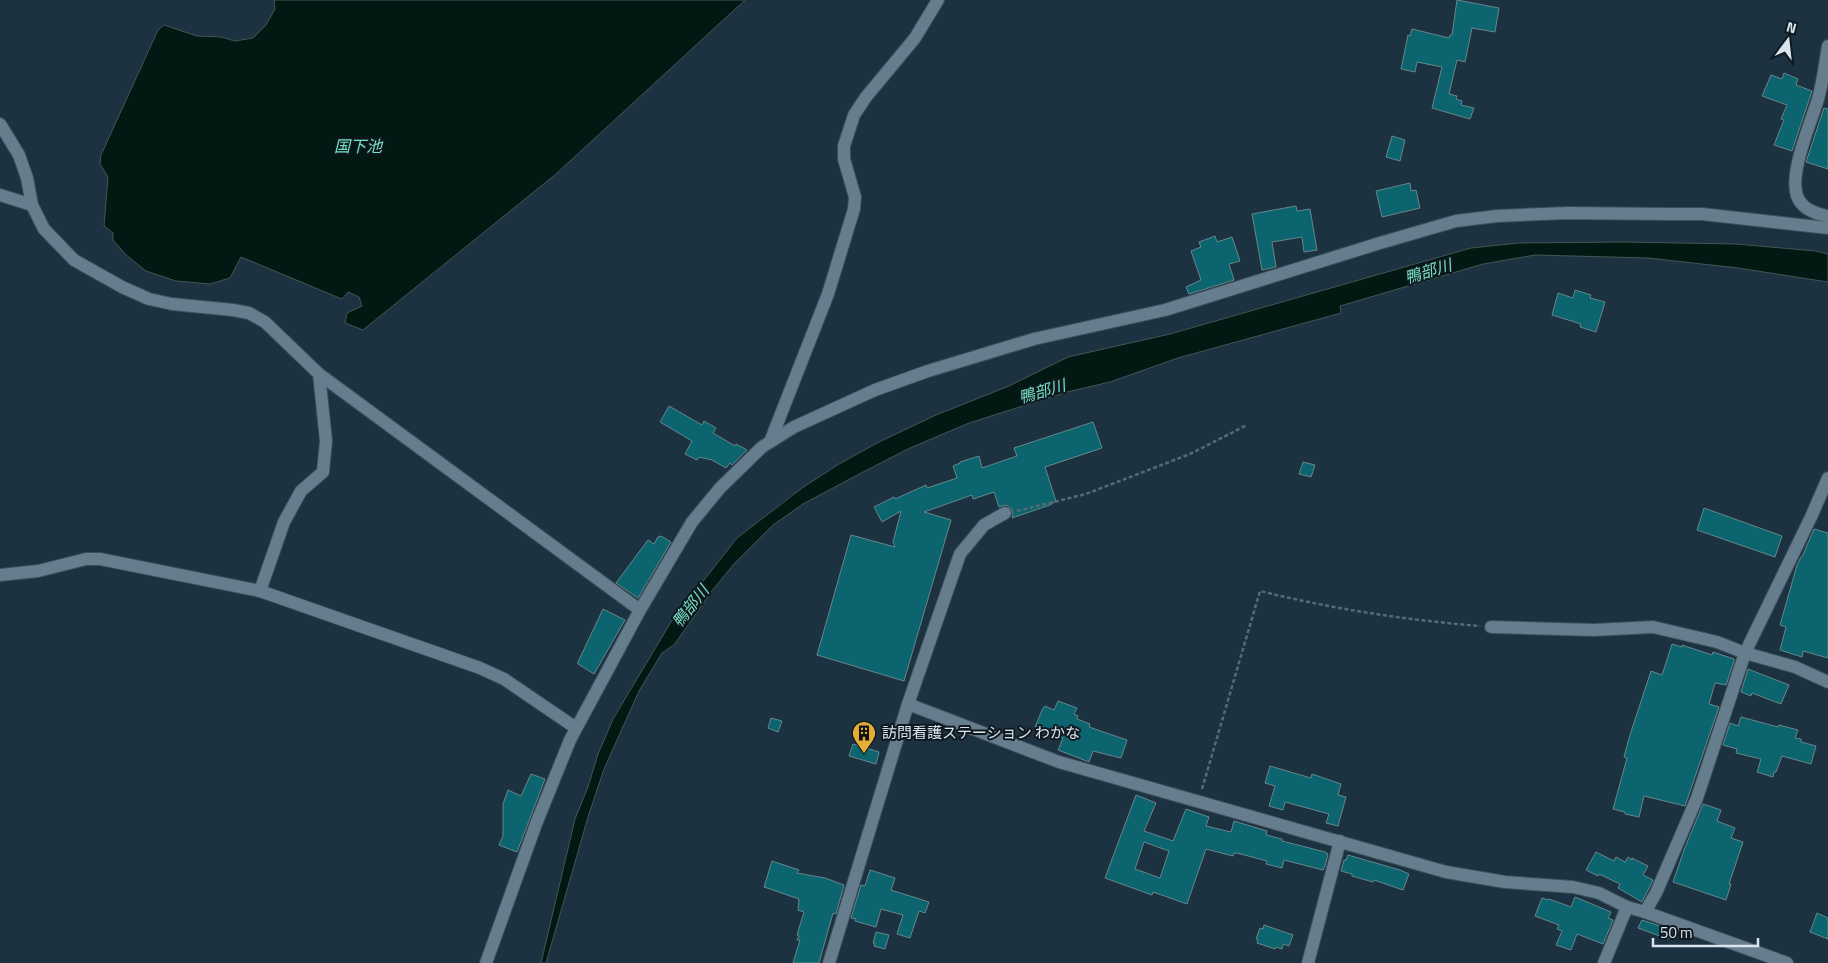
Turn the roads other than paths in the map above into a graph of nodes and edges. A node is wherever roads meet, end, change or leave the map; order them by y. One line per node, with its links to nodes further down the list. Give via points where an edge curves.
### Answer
1 (938, 0): 9 (street, via 915,38 854,115 844,146 844,159 855,197 854,208 828,294)
2 (1828, 46): 6 (street, via 1819,98 1797,166 1796,184 1797,196 1804,208)
3 (0, 124): 5 (street, via 19,155)
4 (0, 195): 5 (street)
5 (32, 205): 8 (street, via 44,229 74,260 149,299 248,313 265,322)
6 (1828, 216)
7 (1828, 228): 9 (street, via 1702,214 1567,213 1456,221 1165,310 1034,339 928,371 875,390 794,427)
8 (319, 374): 13 (street, via 326,441 323,472 301,491 284,522); 14 (street)
9 (770, 442): 14 (street, via 720,488 692,522)
10 (1828, 478): 16 (street)
11 (1005, 514): 18 (street, via 984,525 960,554)
12 (0, 575): 13 (street, via 100,559)
13 (260, 591): 19 (street, via 480,668 504,679)
14 (640, 610): 19 (street)
15 (1491, 627): 16 (street, via 1594,630 1653,627 1717,642)
16 (1745, 653): 17 (street, via 1795,667); 22 (street, via 1697,798)
17 (1828, 682)
18 (908, 704): 20 (street, via 1059,762); 24 (street)
19 (576, 728): 23 (street, via 536,824)
20 (1340, 841): 21 (street, via 1446,872 1599,893); 25 (street)
21 (1627, 908): 22 (street); 26 (street)
22 (1645, 912): 27 (street)
23 (486, 963)
24 (828, 963)
25 (1308, 963)
26 (1604, 963)
27 (1787, 963)

